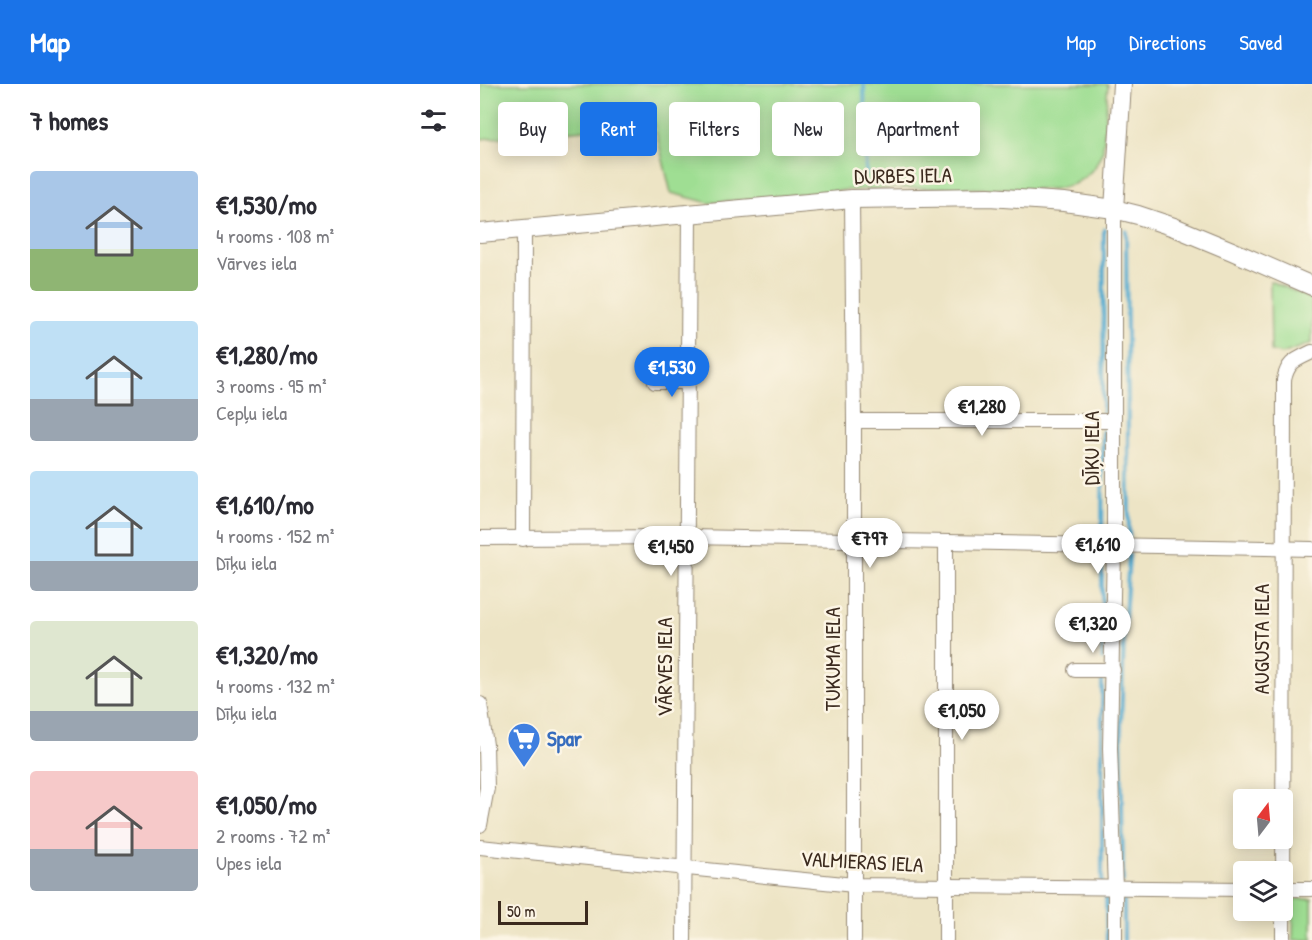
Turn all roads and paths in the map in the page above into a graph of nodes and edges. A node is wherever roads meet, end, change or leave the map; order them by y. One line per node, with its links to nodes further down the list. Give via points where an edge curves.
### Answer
1 (1122, 84): 2 (main road, DĪĶU IELA)
2 (1116, 171): 4 (main road, via 1101,193); 5 (main road, DĪĶU IELA)
3 (852, 199): 4 (main road, DURBES IELA, via 989,197); 6 (main road, DURBES IELA); 13 (street, TUKUMA IELA)
4 (1084, 204): 5 (main road, DURBES IELA)
5 (1114, 209): 9 (main road, DURBES IELA, via 1174,227); 14 (street, DĪĶU IELA)
6 (689, 213): 7 (main road, DURBES IELA); 12 (street, VĀRVES IELA)
7 (524, 229): 8 (main road, DURBES IELA); 17 (street)
8 (480, 233)
9 (1312, 286)
10 (1312, 352): 21 (street, AUGUSTA IELA, via 1289,366 1284,380)
11 (655, 382): 12 (street)
12 (688, 382): 15 (street, VĀRVES IELA)
13 (854, 421): 14 (street); 18 (street, TUKUMA IELA)
14 (1114, 421): 20 (street, DĪĶU IELA)
15 (687, 537): 17 (street); 18 (street); 29 (street, VĀRVES IELA)
16 (480, 538): 17 (street)
17 (523, 538)
18 (855, 540): 19 (street); 30 (street, TUKUMA IELA)
19 (946, 542): 20 (street); 31 (street)
20 (1114, 544): 21 (street); 24 (street, DĪĶU IELA)
21 (1283, 549): 22 (street); 28 (street, AUGUSTA IELA)
22 (1312, 549)
23 (1075, 670): 24 (street)
24 (1113, 670): 32 (street, DĪĶU IELA, via 1110,748)
25 (480, 704): 26 (street, via 487,788)
26 (480, 825)
27 (480, 847): 29 (street, VALMIERAS IELA)
28 (1283, 861)
29 (684, 868): 30 (street, VALMIERAS IELA); 37 (street, VĀRVES IELA)
30 (854, 885): 31 (street, VALMIERAS IELA); 38 (street, TUKUMA IELA)
31 (946, 886): 32 (street, VALMIERAS IELA); 39 (street)
32 (1115, 889): 33 (street, VALMIERAS IELA); 40 (street, DĪĶU IELA)
33 (1233, 889)
34 (1293, 889): 35 (street)
35 (1312, 889)
36 (1283, 921): 41 (street, AUGUSTA IELA)
37 (684, 940)
38 (854, 940)
39 (946, 940)
40 (1115, 940)
41 (1283, 940)

